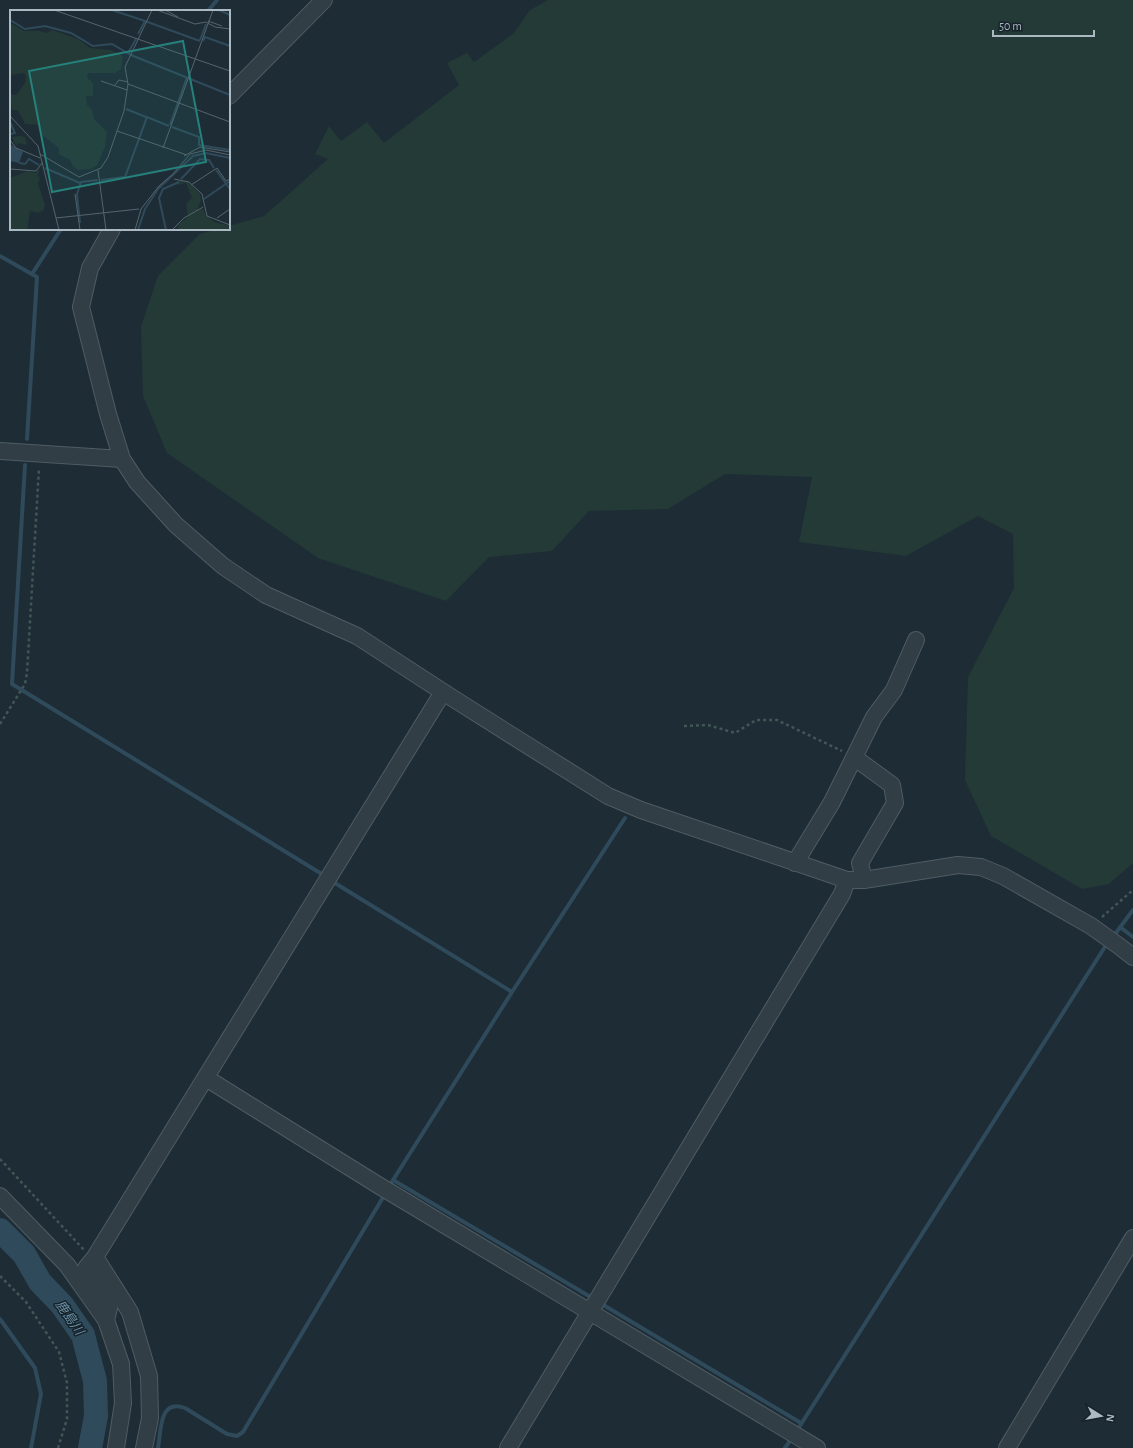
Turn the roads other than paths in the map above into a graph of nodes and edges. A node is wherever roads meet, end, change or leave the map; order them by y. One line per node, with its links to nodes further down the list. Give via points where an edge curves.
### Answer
1 (324, 0): 2 (street)
2 (230, 95)
3 (111, 230): 5 (street, via 90,268 81,307)
4 (0, 451): 5 (street)
5 (122, 459): 7 (street, via 137,482 176,525 223,566 266,594 357,636)
6 (916, 640): 8 (street, via 894,690 874,718)
7 (443, 692): 9 (street, via 608,796 641,810); 13 (street)
8 (855, 758): 9 (street); 11 (street, via 892,785 895,803 860,863)
9 (796, 863): 10 (street)
10 (847, 880): 11 (street); 17 (street, via 842,894)
11 (864, 880): 12 (street, via 958,865 981,867 1003,876 1096,930)
12 (1133, 957)
13 (206, 1078): 16 (street); 17 (street, via 395,1195)
14 (0, 1196): 18 (street, via 67,1265)
15 (1133, 1238): 23 (street)
16 (95, 1257): 18 (street, via 86,1268 109,1308); 21 (street, via 130,1312 149,1376 150,1418)
17 (594, 1304): 19 (street); 22 (street)
18 (106, 1320): 20 (street, via 121,1364 123,1403)
19 (810, 1444)
20 (116, 1448)
21 (144, 1448)
22 (508, 1448)
23 (1007, 1448)

